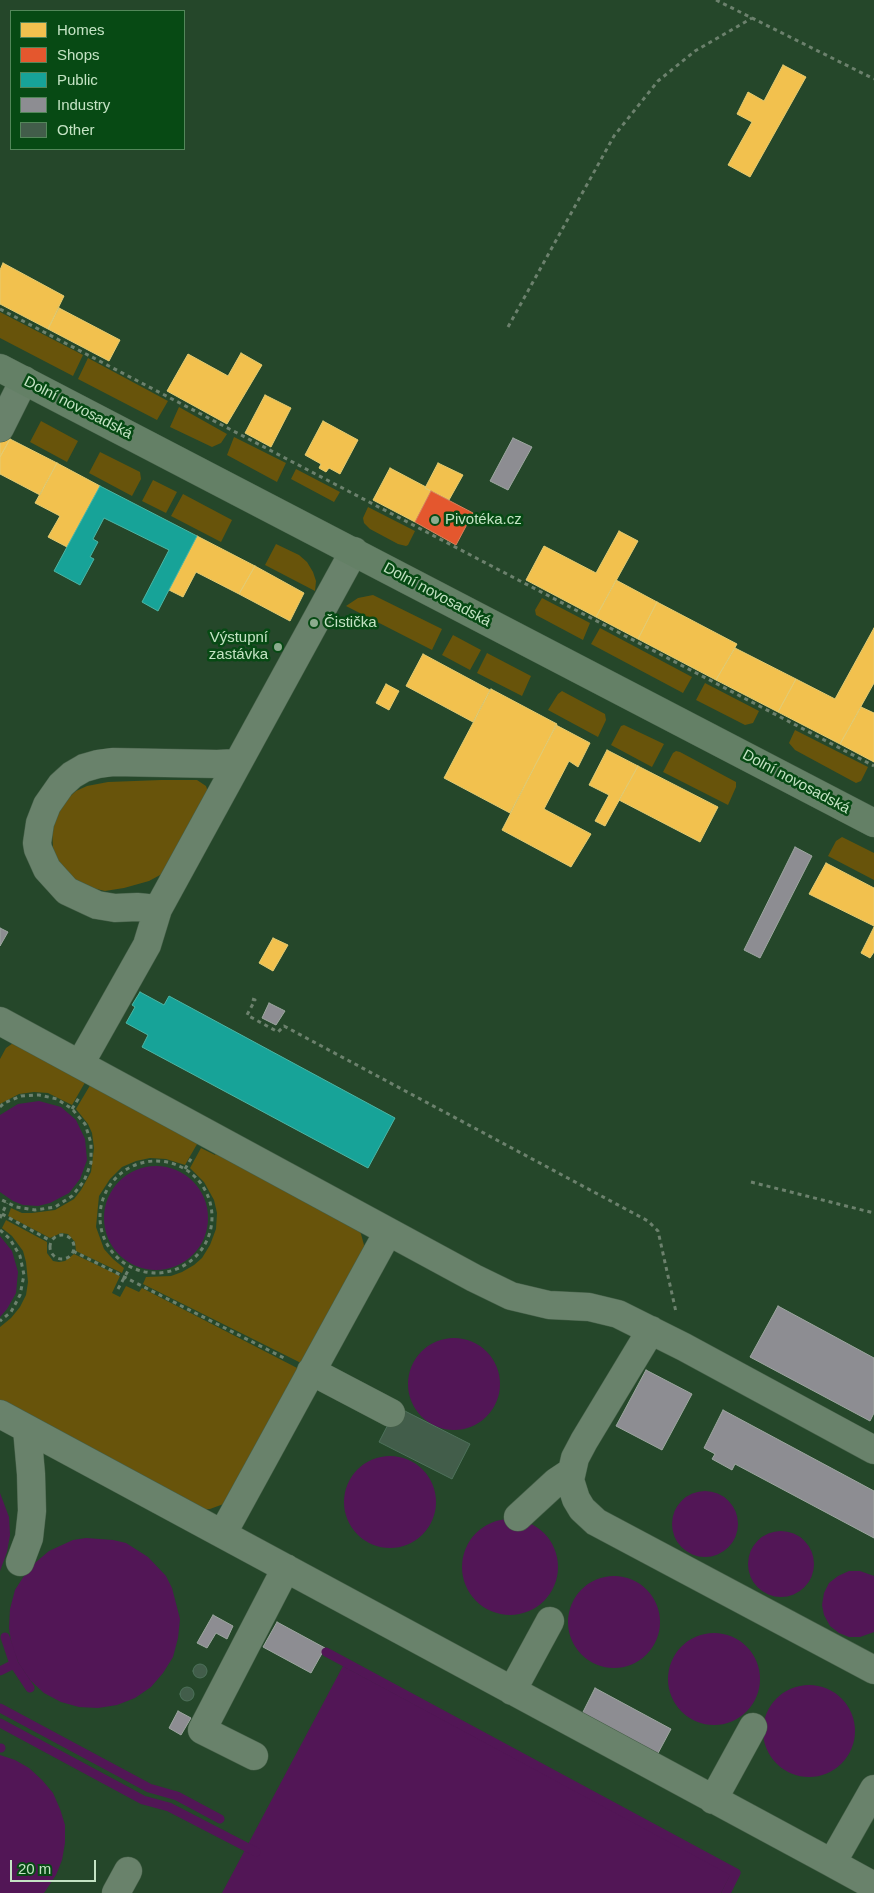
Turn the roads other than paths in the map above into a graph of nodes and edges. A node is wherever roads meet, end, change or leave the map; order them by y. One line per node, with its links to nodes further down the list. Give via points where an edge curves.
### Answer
1 (0, 368): 2 (main road, Dolní novosadská)
2 (24, 380): 3 (street); 4 (main road, Dolní novosadská)
3 (0, 428)
4 (354, 551): 5 (street); 6 (main road, Dolní novosadská)
5 (238, 763): 7 (street, via 193,826); 7 (street, via 98,764 72,775 47,805 40,824 38,849 46,869 67,892 97,905)
6 (874, 823)
7 (158, 909): 9 (street, via 147,945)
8 (3, 1031): 9 (street)
9 (80, 1064): 10 (street)
10 (388, 1232): 11 (street, via 511,1296 549,1305 589,1307 618,1314); 12 (street)
11 (651, 1330): 16 (street); 17 (street, via 584,1441)
12 (311, 1371): 13 (street); 19 (street)
13 (391, 1413)
14 (0, 1414): 15 (street)
15 (27, 1428): 19 (street); 20 (street, via 32,1510 29,1538)
16 (874, 1450)
17 (571, 1472): 18 (street); 23 (street, via 576,1499 596,1522)
18 (518, 1517)
19 (223, 1533): 21 (street)
20 (20, 1562)
21 (286, 1568): 24 (street); 26 (street, via 202,1730)
22 (550, 1621): 24 (street)
23 (874, 1670)
24 (512, 1691): 28 (street)
25 (753, 1726): 28 (street)
26 (254, 1756)
27 (874, 1789): 29 (street)
28 (713, 1800): 29 (street)
29 (832, 1863): 30 (street)
30 (874, 1886)

